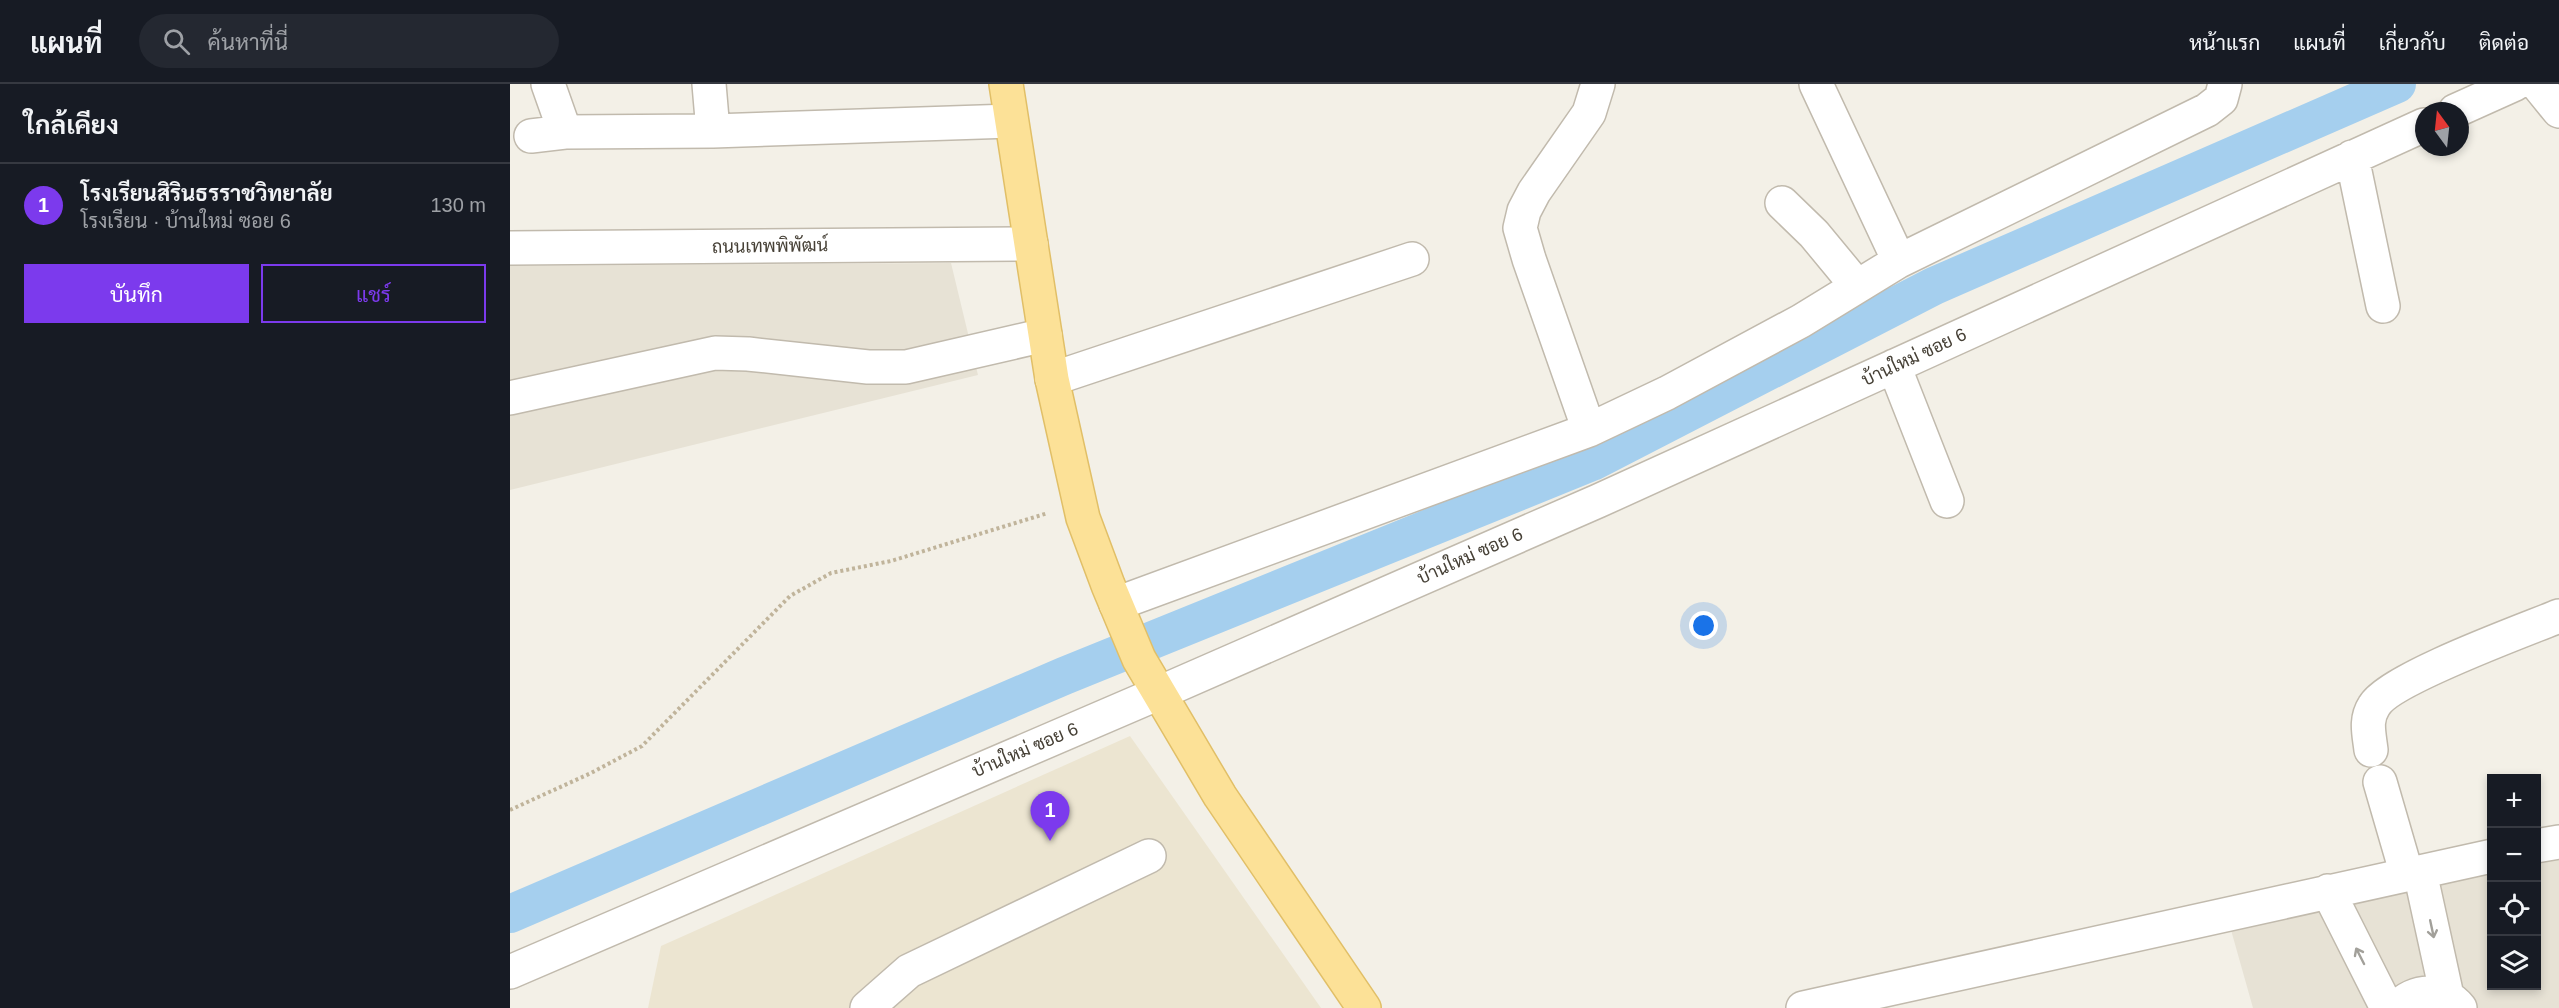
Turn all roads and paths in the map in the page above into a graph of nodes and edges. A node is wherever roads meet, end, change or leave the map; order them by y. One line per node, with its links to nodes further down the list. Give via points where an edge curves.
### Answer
1 (548, 84): 14 (street)
2 (709, 84): 13 (street)
3 (1005, 84): 11 (main road)
4 (1598, 84): 28 (street, via 1589,113 1534,192 1520,228)
5 (1816, 84): 21 (street)
6 (2225, 84): 21 (street, via 2221,99 2207,111)
7 (2515, 84): 9 (street)
8 (2537, 84): 10 (street)
9 (2469, 105)
10 (2559, 111)
11 (1011, 121): 13 (street); 18 (main road)
12 (2415, 129): 16 (street, บ้านใหม่ ซอย 6)
13 (713, 131): 14 (street)
14 (565, 132): 15 (street)
15 (531, 136)
16 (2352, 157): 23 (street); 25 (street, บ้านใหม่ ซอย 6)
17 (1782, 203): 22 (street)
18 (1030, 244): 19 (street, ถนนเทพพิพัฒน์); 24 (main road)
19 (510, 249)
20 (1412, 259): 26 (street)
21 (1899, 261): 22 (street)
22 (1857, 286): 28 (street, via 1801,321)
23 (2383, 306)
24 (1045, 335): 26 (main road); 27 (street, via 906,367 715,353)
25 (1894, 366): 29 (street); 33 (street, บ้านใหม่ ซอย 6, via 1598,501)
26 (1052, 379): 30 (main road)
27 (510, 398)
28 (1589, 430): 32 (street)
29 (1947, 501)
30 (1080, 504): 32 (main road); 36 (path, via 891,561 831,573 790,596 642,746)
31 (2559, 616): 34 (street, via 2469,652 2392,690 2375,703 2367,720)
32 (1121, 617): 33 (main road)
33 (1159, 693): 43 (street, บ้านใหม่ ซอย 6); 46 (main road, via 1220,796)
34 (2371, 750)
35 (2380, 783): 41 (street)
36 (510, 810)
37 (2559, 842): 38 (street)
38 (2541, 845)
39 (1149, 856): 45 (street, via 909,971)
40 (2487, 857): 41 (street)
41 (2413, 874): 42 (street); 44 (street, one-way to 44)
42 (2328, 891): 47 (street); 48 (street, one-way to 42)
43 (510, 972)
44 (2454, 1002): 49 (street, via 2421,993 2408,997)
45 (867, 1008)
46 (1364, 1008)
47 (1803, 1008)
48 (2386, 1008)
49 (2397, 1008)

